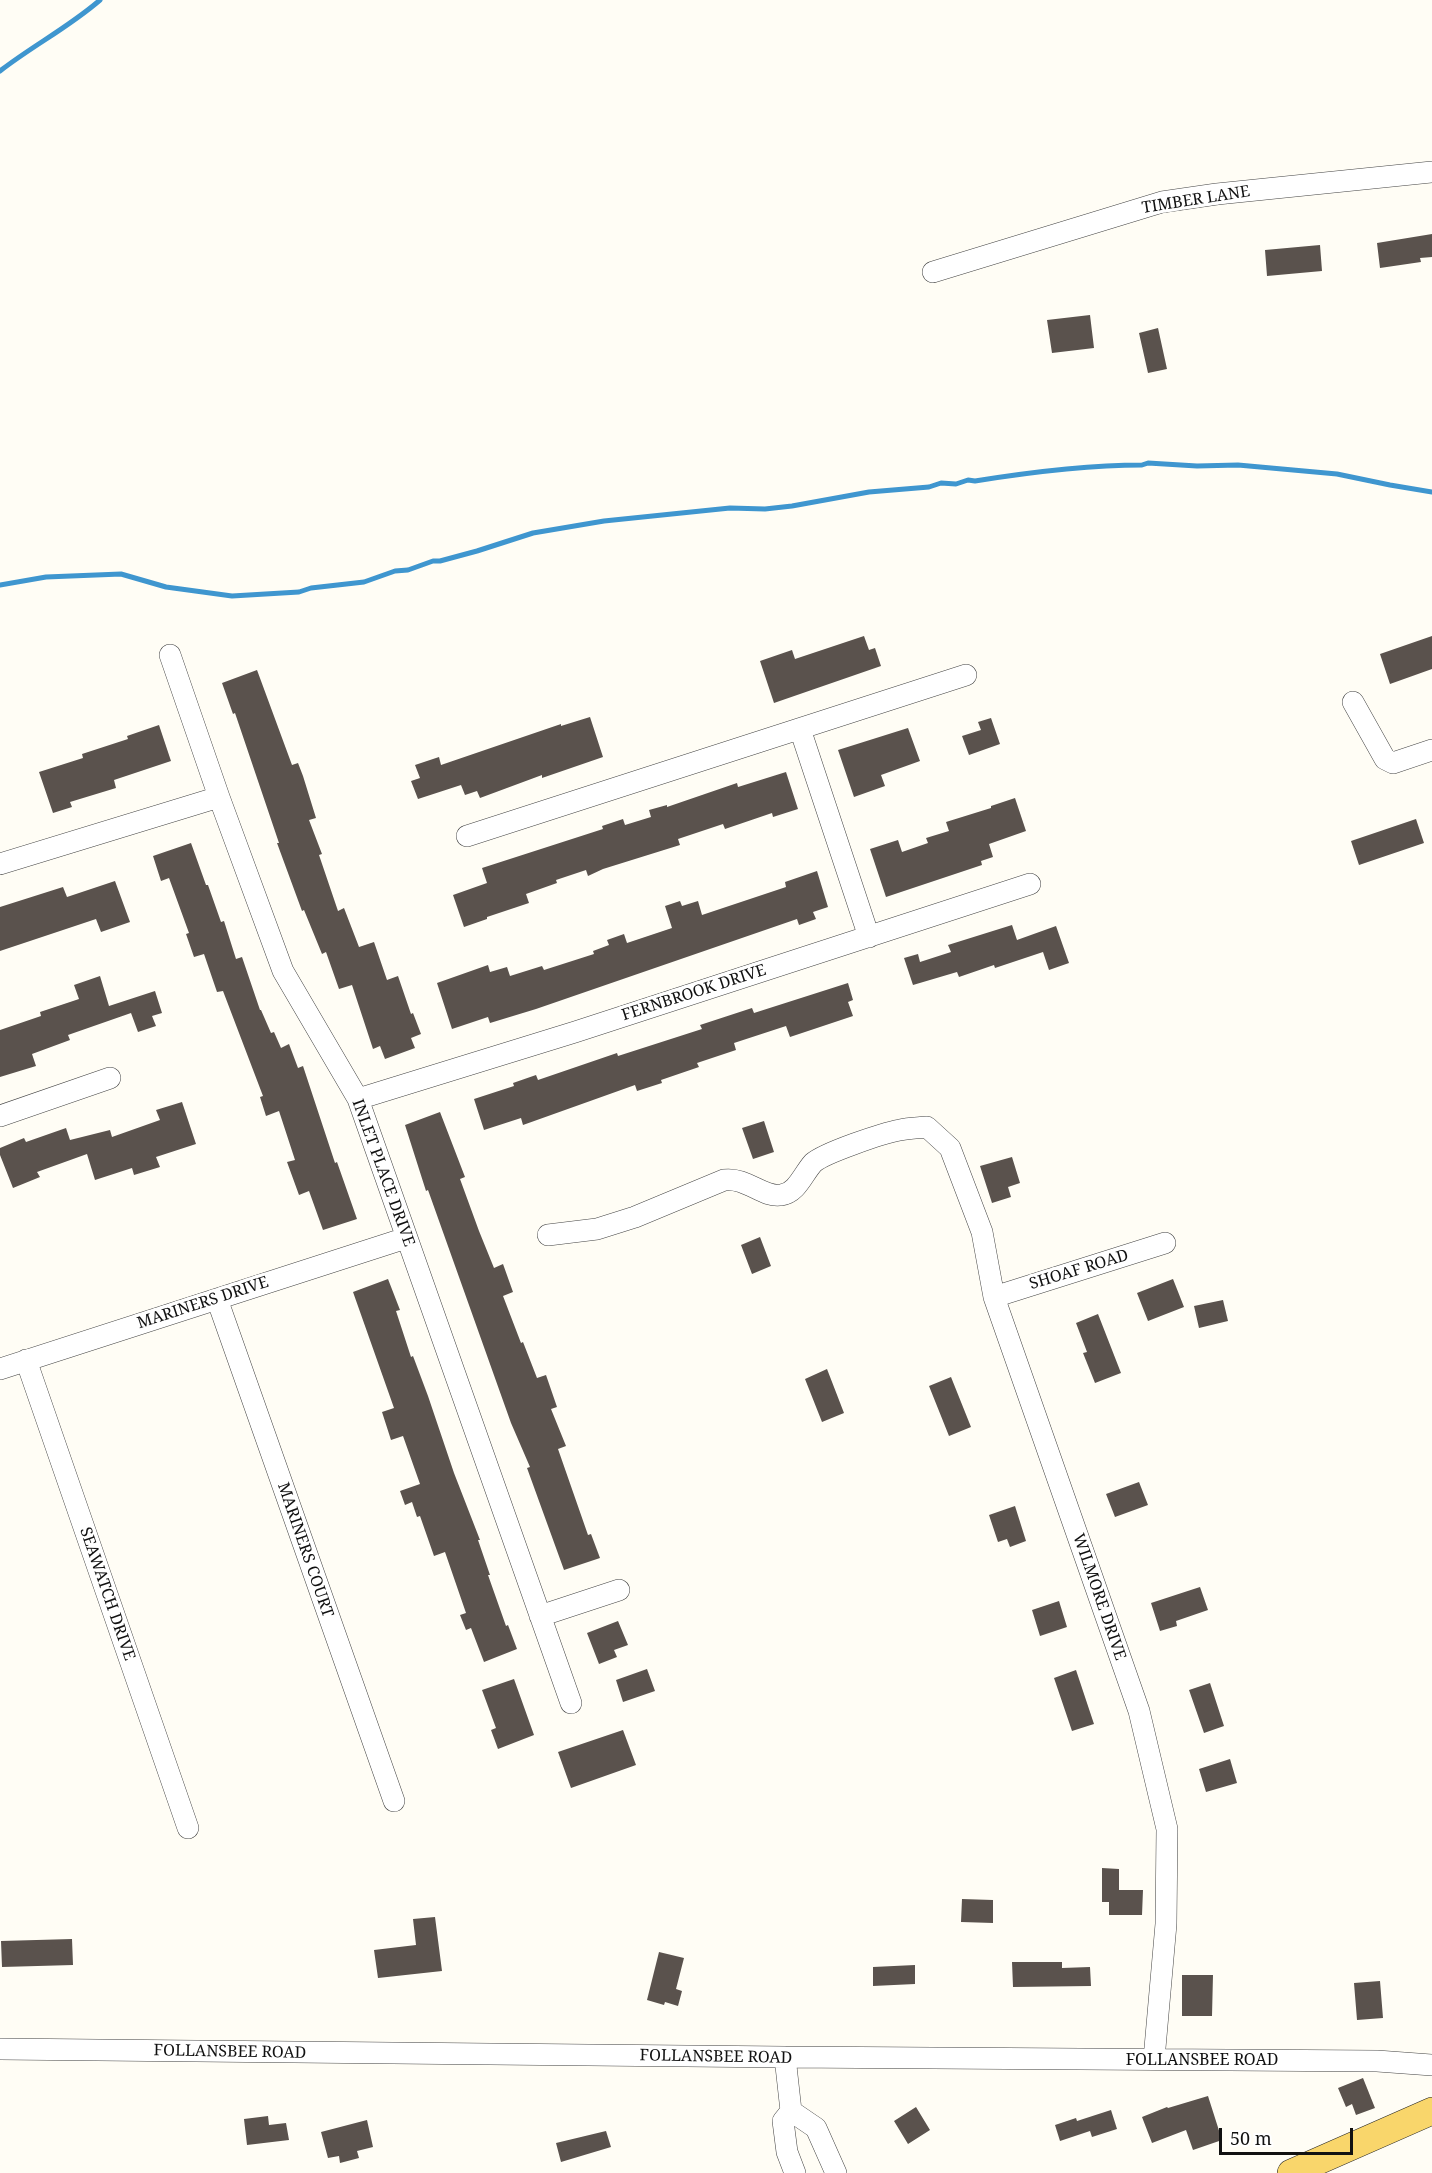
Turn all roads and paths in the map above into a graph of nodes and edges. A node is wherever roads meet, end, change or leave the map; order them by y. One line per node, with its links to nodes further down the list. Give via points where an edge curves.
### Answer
1 (1432, 172): 2 (street, TIMBER LANE, via 1162,202)
2 (933, 272)
3 (170, 655): 8 (street, INLET PLACE DRIVE)
4 (966, 675): 6 (street)
5 (1353, 702): 7 (street, via 1385,759 1393,763)
6 (800, 729): 9 (street); 12 (street)
7 (1432, 750)
8 (219, 797): 10 (street); 14 (street, INLET PLACE DRIVE, via 283,971)
9 (467, 836)
10 (0, 864)
11 (1030, 884): 12 (street, FERNBROOK DRIVE)
12 (869, 937): 14 (street, FERNBROOK DRIVE)
13 (111, 1078): 15 (street)
14 (358, 1099): 17 (street, INLET PLACE DRIVE)
15 (0, 1116)
16 (548, 1235): 19 (street, WILMORE DRIVE, via 597,1228 635,1217 735,1178 765,1193 781,1195 801,1181 814,1163 838,1151 899,1130 927,1127 950,1148 982,1232)
17 (405, 1238): 20 (street, MARINERS DRIVE); 24 (street, INLET PLACE DRIVE)
18 (1165, 1243): 19 (street, SHOAF ROAD)
19 (994, 1297): 30 (street, WILMORE DRIVE, via 1139,1711 1167,1829 1166,1924)
20 (217, 1299): 21 (street, MARINERS DRIVE); 26 (street, MARINERS COURT)
21 (26, 1360): 22 (street, MARINERS DRIVE); 27 (street, SEAWATCH DRIVE)
22 (0, 1369)
23 (619, 1590): 24 (street)
24 (540, 1616): 25 (street, INLET PLACE DRIVE)
25 (571, 1703)
26 (394, 1801)
27 (188, 1828)
28 (0, 2049): 29 (street, FOLLANSBEE ROAD)
29 (785, 2057): 30 (street, FOLLANSBEE ROAD); 32 (street)
30 (1154, 2059): 31 (street, FOLLANSBEE ROAD)
31 (1432, 2065)
32 (790, 2111): 34 (street, via 783,2121 787,2152); 35 (street, via 816,2128)
33 (1432, 2111): 36 (main road)
34 (795, 2173)
35 (836, 2173)
36 (1290, 2173)

